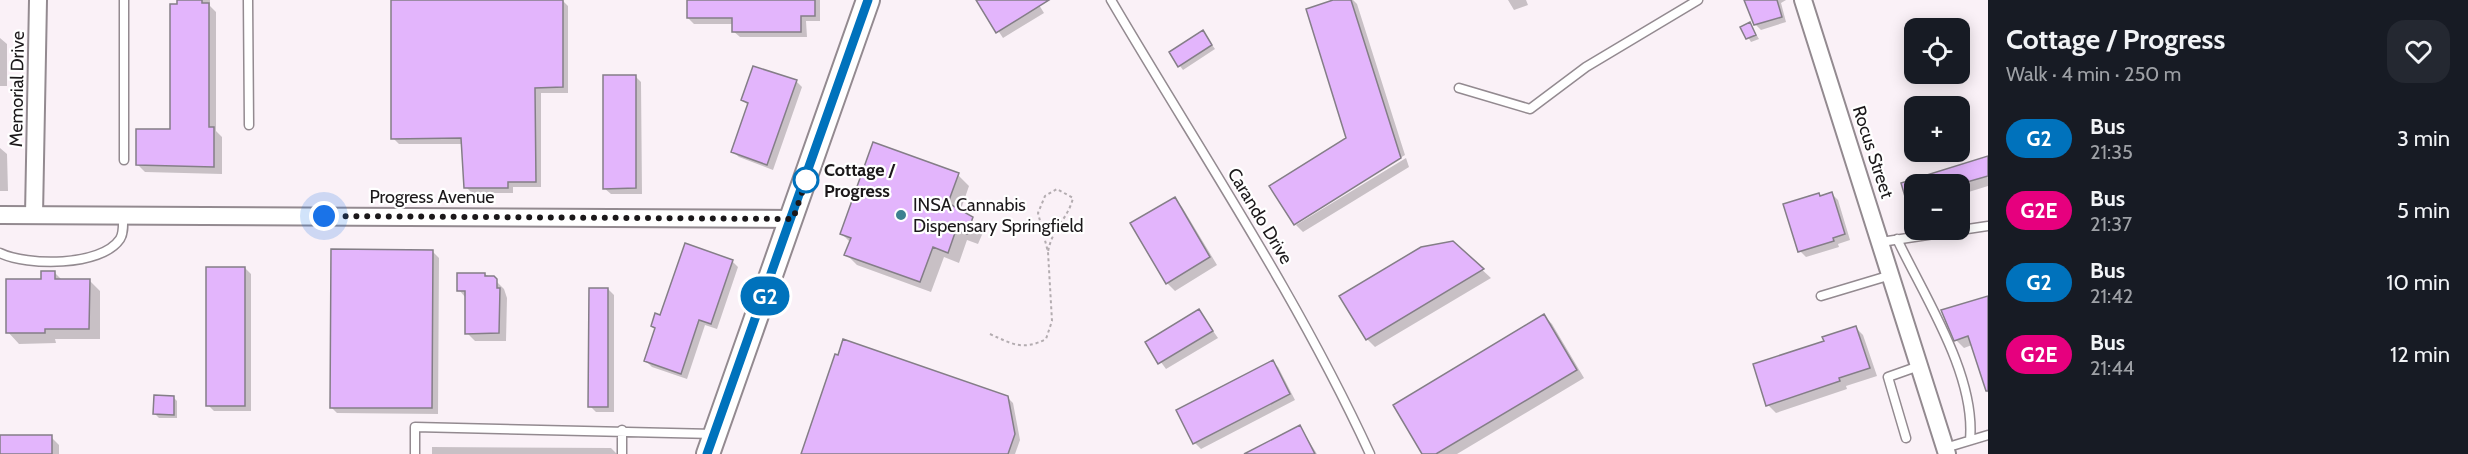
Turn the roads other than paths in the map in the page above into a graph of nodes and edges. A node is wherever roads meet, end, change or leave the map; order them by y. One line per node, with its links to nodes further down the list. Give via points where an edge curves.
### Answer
1 (38, 0): 12 (street, Memorial Drive)
2 (124, 0): 10 (lane)
3 (248, 0): 9 (lane)
4 (868, 0): 14 (main road)
5 (1111, 0): 29 (lane, Carando Drive, via 1301,318)
6 (1698, 0): 8 (lane, via 1586,67 1530,109)
7 (1803, 0): 16 (street, Rocus Street)
8 (1459, 88)
9 (249, 125)
10 (124, 160)
11 (0, 215): 12 (street, Progress Avenue)
12 (34, 215): 13 (street, Progress Avenue)
13 (123, 216): 14 (street, Progress Avenue); 17 (lane, via 120,240 91,257 33,261)
14 (793, 219): 25 (main road)
15 (1988, 226): 16 (lane)
16 (1889, 240): 18 (street, Rocus Street); 24 (lane, via 1966,385 1972,420)
17 (0, 253)
18 (1892, 275): 19 (lane); 20 (street, Rocus Street)
19 (1821, 296)
20 (1919, 366): 23 (lane, via 1888,376); 26 (street, Rocus Street)
21 (622, 430): 25 (lane); 27 (lane, via 415,427); 28 (lane)
22 (1988, 435): 24 (lane)
23 (1905, 438)
24 (1970, 440): 26 (lane)
25 (711, 444)
26 (1946, 451)
27 (415, 454)
28 (621, 454)
29 (1370, 454)

